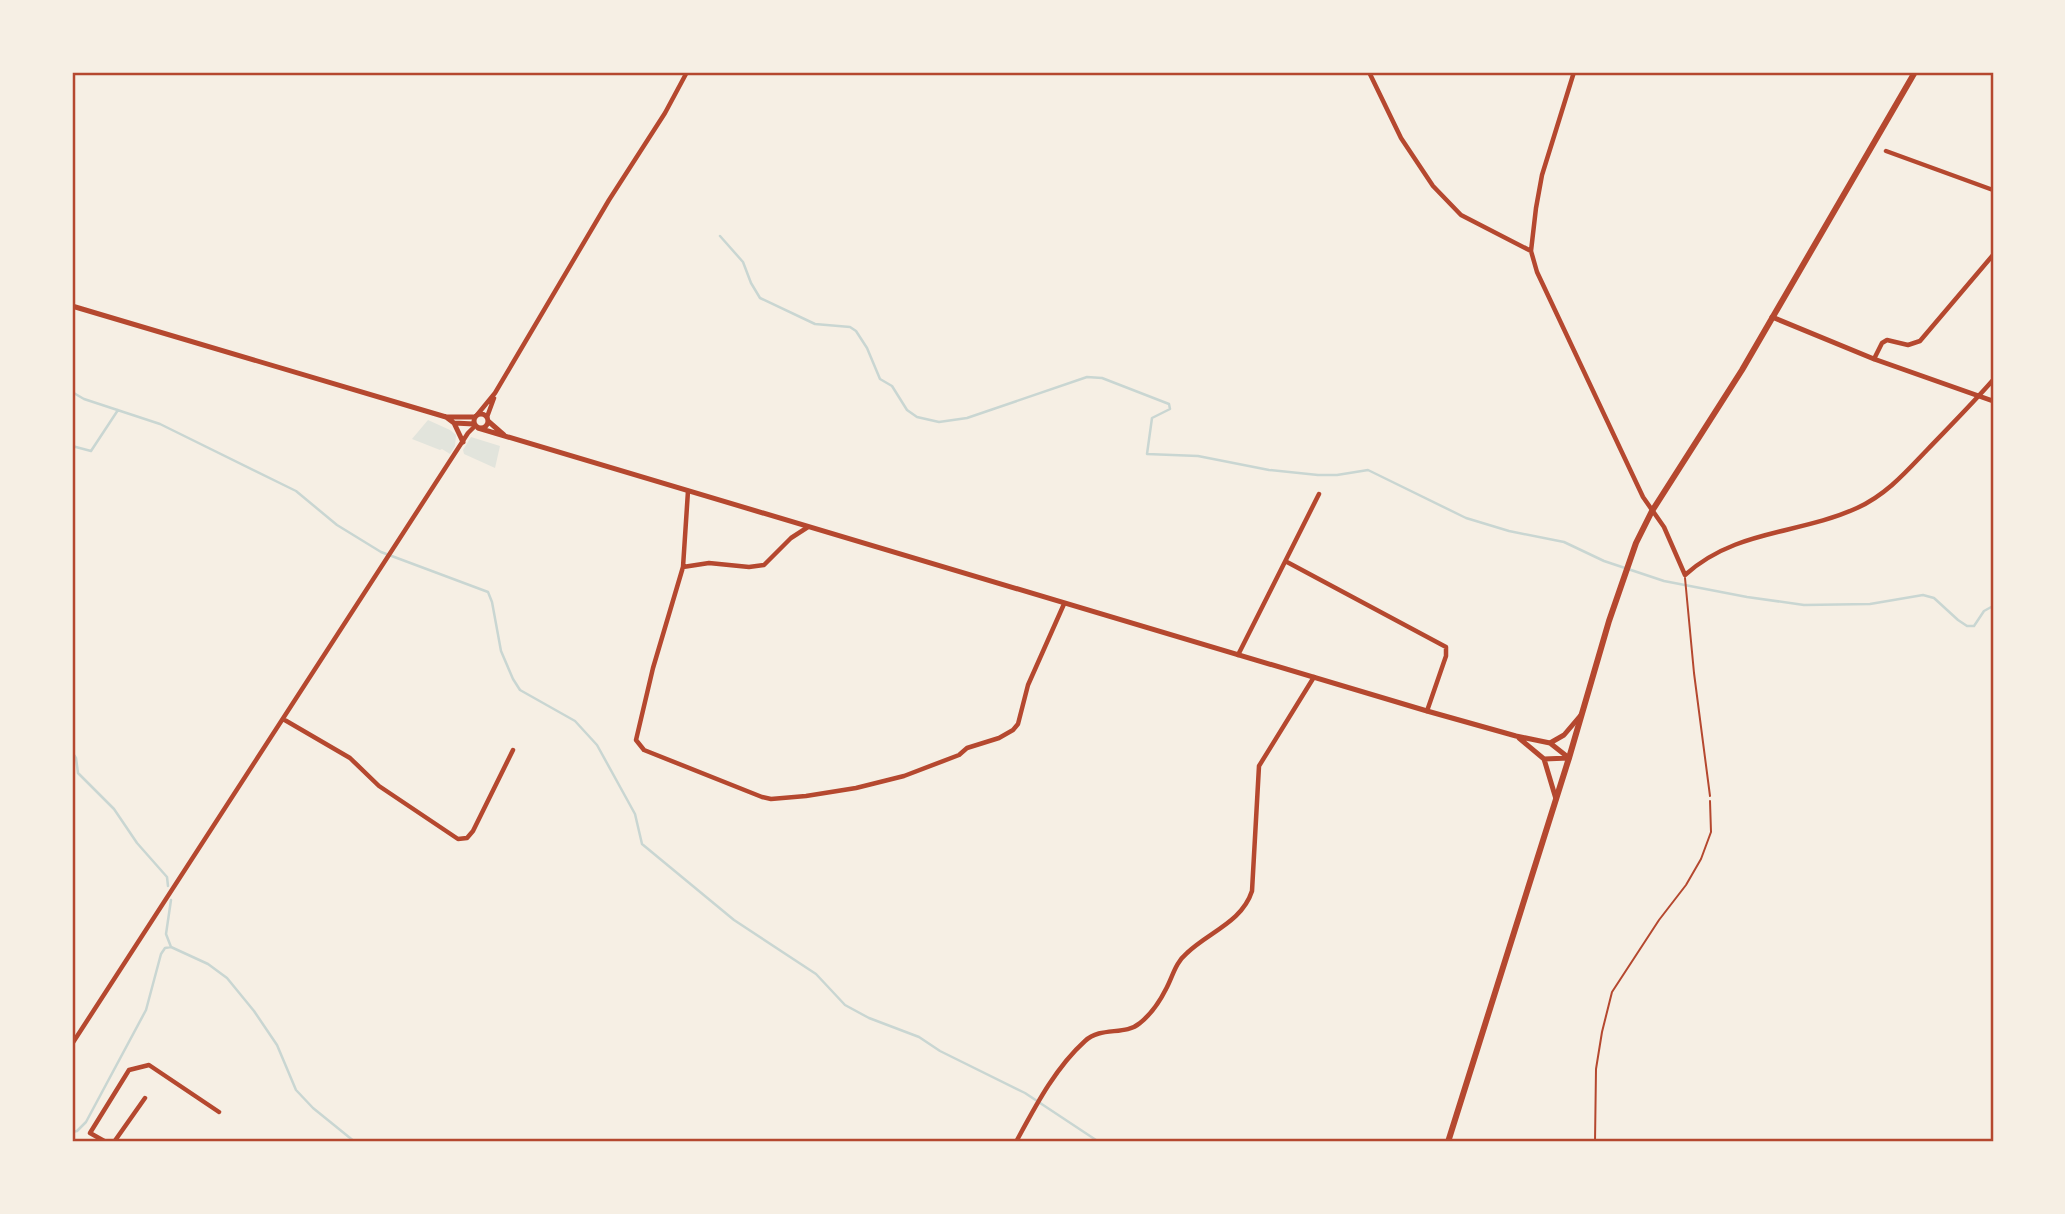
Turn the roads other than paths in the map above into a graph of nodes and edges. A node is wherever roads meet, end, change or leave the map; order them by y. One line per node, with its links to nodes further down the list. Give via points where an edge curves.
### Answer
1 (687, 72): 13 (street)
2 (1370, 72): 7 (street, via 1401,138 1433,186 1461,215)
3 (1574, 72): 7 (street, via 1542,175)
4 (1915, 72): 10 (main road)
5 (1886, 151): 6 (street)
6 (1993, 190)
7 (1531, 251): 24 (street, via 1552,305)
8 (1993, 255): 11 (street, via 1920,341 1908,345 1887,340)
9 (72, 306): 16 (street)
10 (1772, 317): 11 (street); 24 (main road)
11 (1874, 359): 14 (street)
12 (1993, 380): 14 (street)
13 (495, 393): 17 (street); 18 (street)
14 (1979, 396): 15 (street); 28 (street, via 1889,488 1858,508 1718,550)
15 (1993, 401)
16 (446, 417): 18 (street); 19 (street)
17 (487, 419): 18 (street, via 483,414); 18 (street, via 485,428); 20 (street)
18 (476, 422): 19 (street); 20 (street); 21 (street)
19 (454, 423): 21 (street)
20 (507, 437): 22 (street)
21 (463, 442): 34 (street)
22 (688, 492): 25 (street); 27 (street)
23 (1319, 494): 26 (street)
24 (1652, 511): 28 (street, via 1664,527); 33 (main road, via 1626,568)
25 (808, 527): 27 (street, via 764,565); 29 (street)
26 (1287, 562): 30 (street); 32 (street, via 1446,647)
27 (683, 567): 29 (street, via 636,740 644,750 771,799 856,788 904,776 1013,730)
28 (1685, 578): 40 (lane)
29 (1063, 604): 30 (street)
30 (1238, 655): 31 (street)
31 (1314, 677): 32 (street); 47 (street, via 1259,766 1252,891 1245,907 1186,953 1161,998 1139,1024 1094,1034 1071,1056)
32 (1427, 711): 35 (street)
33 (1582, 713): 36 (street, via 1564,735); 38 (main road)
34 (283, 719): 37 (street, via 350,758 379,786 458,839 474,831); 42 (street)
35 (1516, 736): 36 (street); 39 (street)
36 (1550, 743): 38 (street)
37 (513, 750)
38 (1569, 758): 39 (street); 41 (main road)
39 (1544, 759): 41 (street)
40 (1710, 796)
41 (1556, 799): 48 (main road)
42 (72, 1044)
43 (145, 1098): 46 (street)
44 (219, 1112): 45 (street, via 149,1065 129,1070 90,1133)
45 (106, 1142)
46 (114, 1142)
47 (1016, 1142)
48 (1448, 1142)

